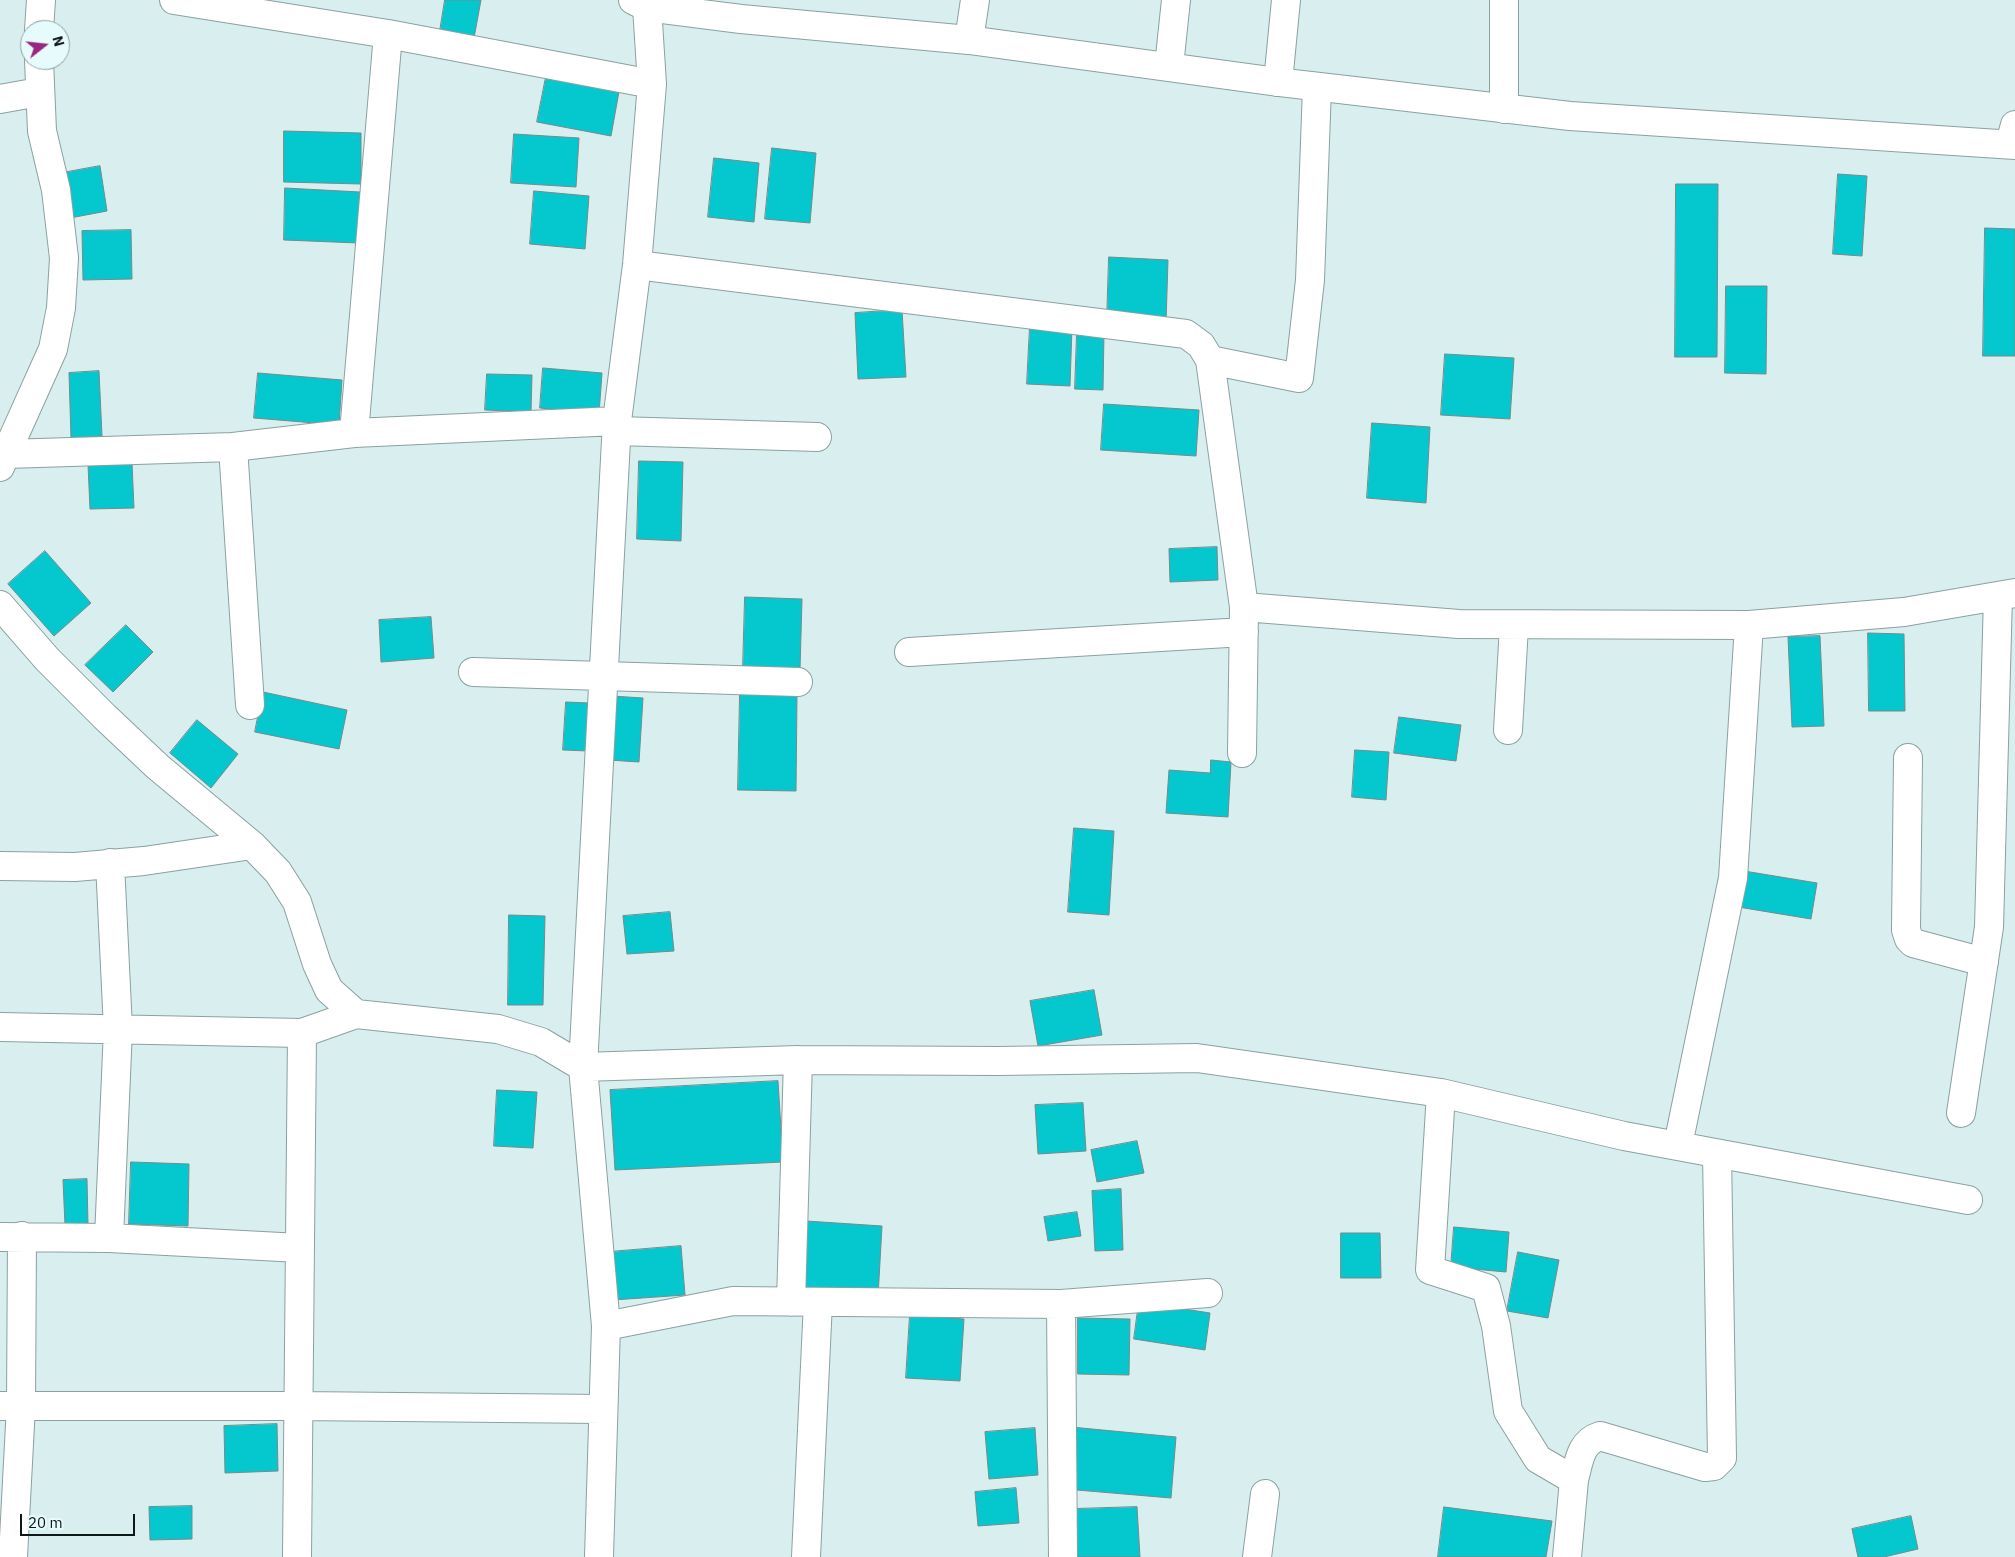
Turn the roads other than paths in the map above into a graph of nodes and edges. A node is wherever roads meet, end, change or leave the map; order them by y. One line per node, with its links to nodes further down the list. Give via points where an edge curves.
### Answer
1 (41, 0): 8 (street)
2 (174, 0): 9 (street)
3 (975, 0): 10 (street)
4 (1176, 0): 11 (street)
5 (1286, 0): 13 (street)
6 (1504, 0): 18 (street)
7 (640, 3): 10 (street, via 741,19); 14 (street)
8 (40, 20)
9 (388, 34): 14 (street); 23 (street)
10 (969, 40): 11 (street)
11 (1169, 66): 13 (street)
12 (39, 70): 16 (street)
13 (1278, 82): 15 (street)
14 (652, 84): 20 (street)
15 (1317, 87): 18 (street); 21 (street, via 1310,280 1298,378)
16 (39, 92): 17 (street); 26 (street, via 42,131 56,190 64,258 61,308 53,349)
17 (0, 99)
18 (1504, 108): 19 (street, via 1570,116 1859,137)
19 (2013, 138)
20 (637, 265): 21 (street, via 1186,334 1201,345); 22 (street)
21 (1210, 360): 29 (street)
22 (617, 426): 23 (street); 24 (street); 34 (street)
23 (354, 433): 25 (street)
24 (817, 437)
25 (233, 446): 26 (street); 36 (street)
26 (3, 460)
27 (2007, 594): 30 (street, via 1904,612); 43 (street, via 1991,899)
28 (0, 605): 40 (street, via 47,659 105,717 158,767)
29 (1244, 619): 31 (street); 32 (street); 38 (street)
30 (1749, 625): 31 (street); 52 (street, via 1733,878)
31 (1514, 626): 37 (street)
32 (909, 652)
33 (473, 672): 34 (street)
34 (602, 677): 35 (street); 49 (street)
35 (798, 682)
36 (250, 705)
37 (1508, 730)
38 (1242, 753)
39 (1908, 758): 43 (street, via 1906,930 1909,939 1913,943)
40 (252, 845): 41 (street, via 144,862); 44 (street, via 278,872 297,902 329,990)
41 (110, 863): 42 (street, via 75,867); 46 (street)
42 (0, 866)
43 (1984, 962): 51 (street)
44 (356, 1014): 47 (street); 49 (street, via 498,1029 541,1042)
45 (0, 1027): 46 (street)
46 (118, 1028): 47 (street); 56 (street)
47 (302, 1032): 57 (street)
48 (798, 1060): 49 (street); 50 (street, via 1197,1058); 59 (street)
49 (583, 1067): 62 (street)
50 (1441, 1093): 52 (street, via 1624,1136); 66 (street, via 1430,1270 1486,1288 1496,1326 1508,1411 1538,1459)
51 (1961, 1114)
52 (1678, 1145): 53 (street)
53 (1717, 1154): 54 (street); 66 (street, via 1722,1458 1714,1466 1705,1467 1600,1436 1585,1444)
54 (1968, 1200)
55 (11, 1236): 56 (street); 63 (street)
56 (109, 1238): 57 (street)
57 (300, 1248): 64 (street)
58 (1208, 1293): 61 (street)
59 (791, 1302): 60 (street); 62 (street, via 733,1301)
60 (818, 1302): 61 (street); 71 (street)
61 (1061, 1304): 72 (street)
62 (606, 1326): 65 (street)
63 (10, 1406): 64 (street); 68 (street)
64 (298, 1406): 65 (street); 69 (street)
65 (604, 1408): 70 (street)
66 (1574, 1480): 74 (street)
67 (1265, 1494): 73 (street)
68 (13, 1557)
69 (297, 1557)
70 (599, 1557)
71 (806, 1557)
72 (1063, 1557)
73 (1257, 1557)
74 (1567, 1557)

